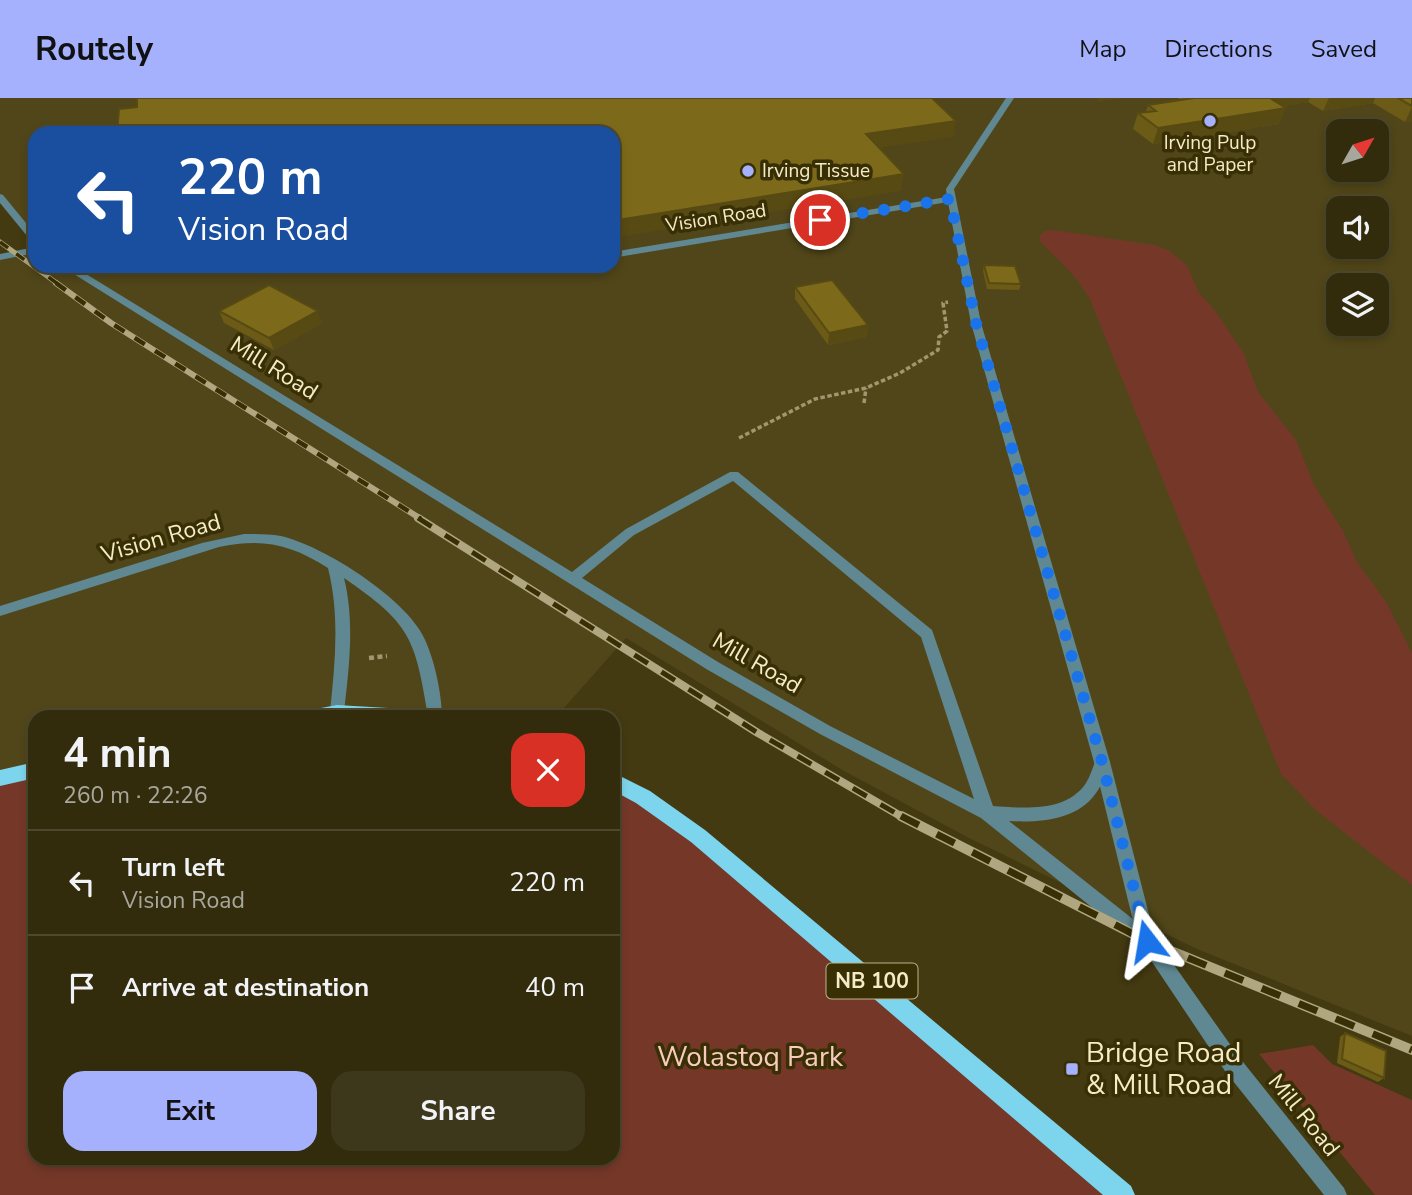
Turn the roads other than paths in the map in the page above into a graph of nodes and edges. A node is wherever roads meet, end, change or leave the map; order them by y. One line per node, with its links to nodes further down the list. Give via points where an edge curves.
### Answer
1 (1010, 98): 3 (street, via 953,180)
2 (0, 197): 4 (street)
3 (950, 199): 6 (street, Vision Road); 14 (street, via 976,323)
4 (28, 231)
5 (28, 251): 7 (street)
6 (620, 254)
7 (0, 257)
8 (77, 273): 10 (street, Mill Road)
9 (334, 565): 11 (street, Vision Road, via 282,541 234,540); 12 (street, via 343,599 345,634); 13 (street, Vision Road, via 392,604 410,623 426,659)
10 (572, 579): 18 (street, Mill Road, via 825,730); 18 (street, via 630,532 734,475 927,634)
11 (0, 611)
12 (337, 710)
13 (436, 710)
14 (1102, 762): 18 (street, via 1089,792 1072,804 1035,816); 19 (street)
15 (28, 772): 16 (main road)
16 (0, 778)
17 (620, 784): 20 (main road, NB 100, via 708,844)
18 (987, 813): 19 (street, Mill Road)
19 (1147, 941): 21 (street, Mill Road, via 1232,1064)
20 (1122, 1195)
21 (1337, 1195)

